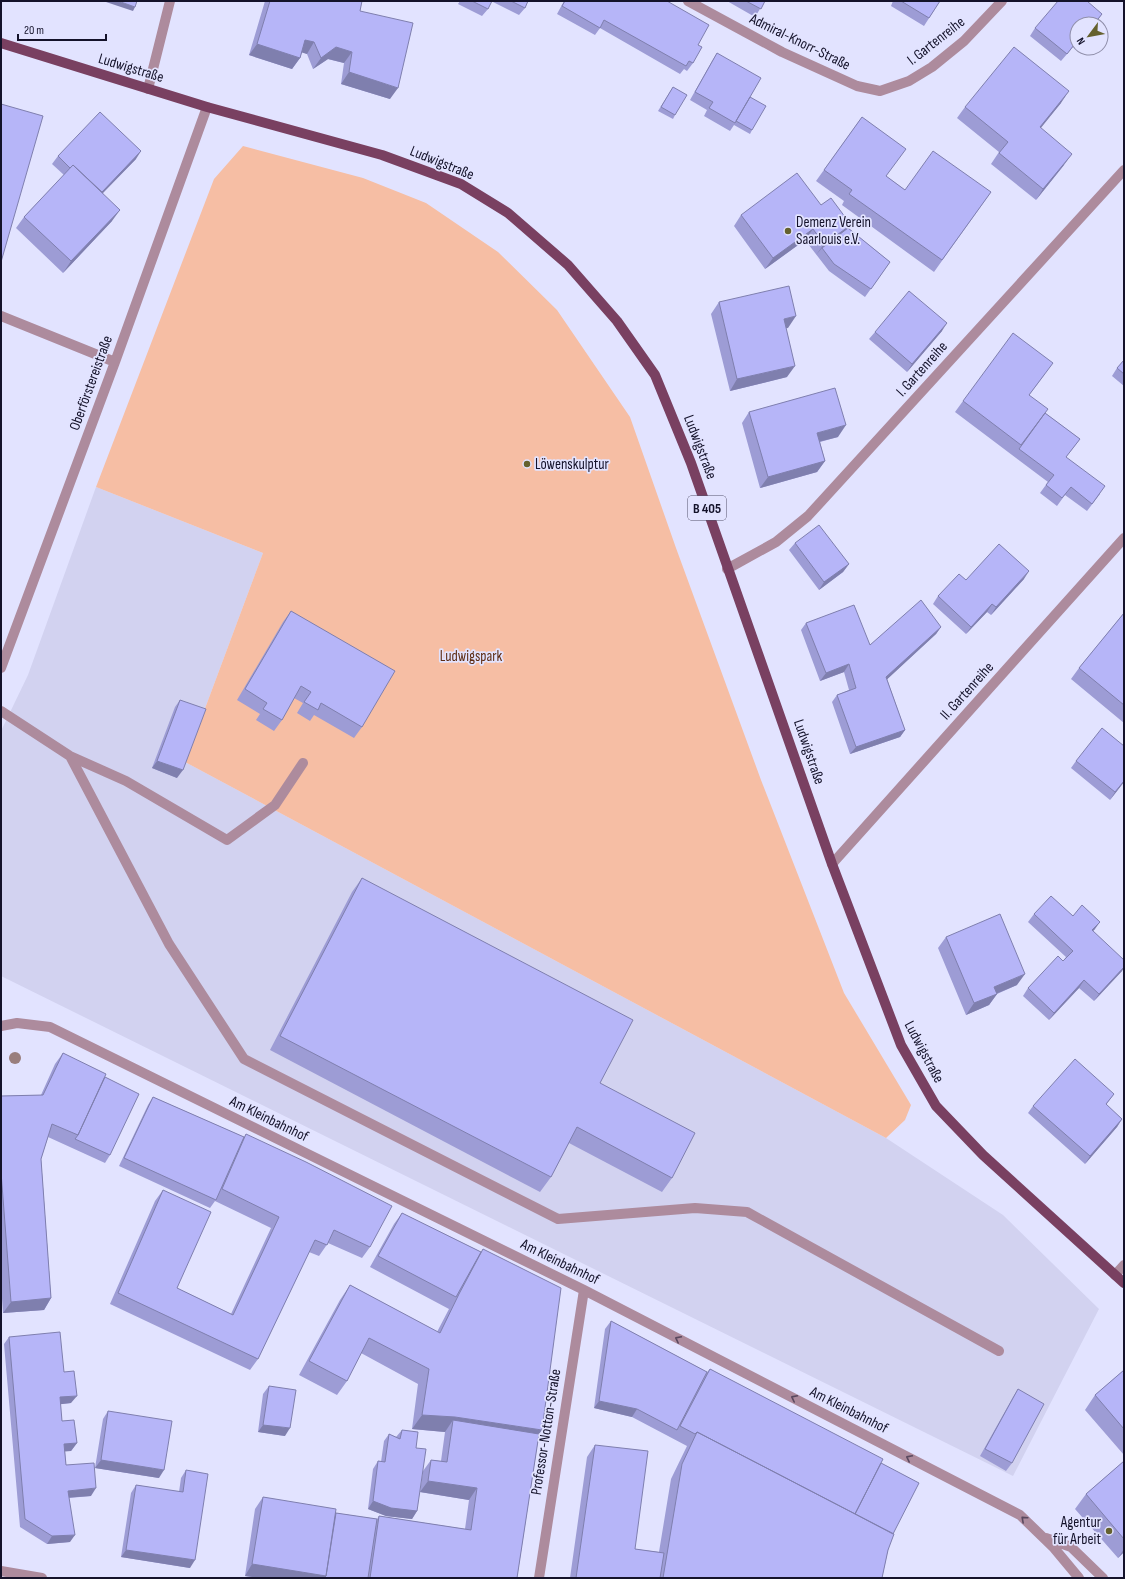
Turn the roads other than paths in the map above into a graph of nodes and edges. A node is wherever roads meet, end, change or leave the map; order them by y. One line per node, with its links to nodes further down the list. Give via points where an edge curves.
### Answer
1 (170, 1): 5 (street)
2 (688, 1): 6 (street, Admiral-Knorr-Straße, via 782,52 857,86)
3 (1002, 1): 6 (street, I. Gartenreihe, via 964,41 932,67 909,81)
4 (1, 43): 5 (main road, Ludwigstraße / B 405)
5 (148, 89): 7 (main road, Ludwigstraße / B 405)
6 (880, 91)
7 (207, 107): 10 (street, Oberförstereistraße); 12 (main road, Ludwigstraße / B 405, via 382,155 461,184 508,213 568,266 617,321 655,375 691,463)
8 (1124, 170): 12 (street, I. Gartenreihe, via 808,516 776,542)
9 (1, 316): 10 (street)
10 (115, 362): 13 (street, Oberförstereistraße)
11 (1124, 538): 17 (street, II. Gartenreihe)
12 (727, 568): 17 (main road, Ludwigstraße / B 405)
13 (1, 668)
14 (1, 711): 15 (street)
15 (70, 756): 16 (street, via 126,781 227,840 275,805); 23 (street, via 169,944 244,1059 558,1219 695,1208 747,1212)
16 (303, 763)
17 (832, 864): 20 (main road, Ludwigstraße / B 405, via 901,1045 936,1106 983,1155)
18 (1, 1026): 22 (street, Am Kleinbahnhof, via 16,1023 50,1027)
19 (1124, 1265): 20 (street)
20 (1115, 1275): 21 (main road, Ludwigstraße / B 405)
21 (1124, 1283)
22 (584, 1290): 24 (street, Am Kleinbahnhof, one-way to 22, via 1020,1515); 27 (street, Professor-Notton-Straße)
23 (999, 1351)
24 (1042, 1536): 28 (street, Am Kleinbahnhof); 29 (street, via 1071,1547)
25 (1, 1571): 26 (street)
26 (42, 1578)
27 (539, 1578)
28 (1079, 1578)
29 (1103, 1578)

